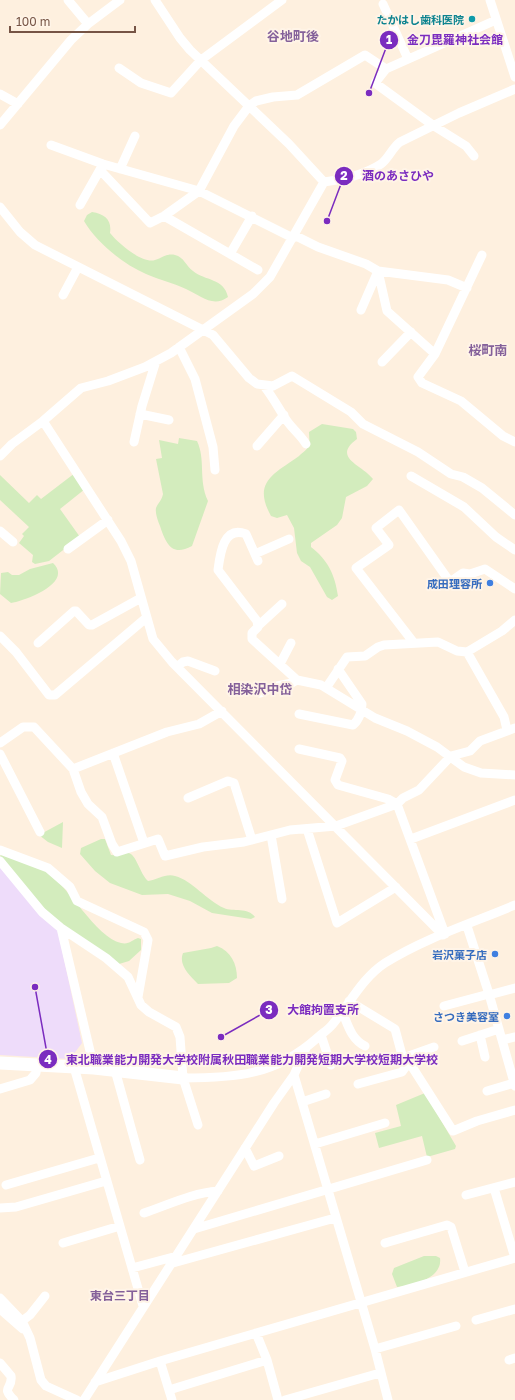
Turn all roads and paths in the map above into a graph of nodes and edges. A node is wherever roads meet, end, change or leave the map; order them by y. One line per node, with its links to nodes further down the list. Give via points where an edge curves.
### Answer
1 (68, 0): 9 (street)
2 (120, 0): 9 (street)
3 (266, 0): 6 (street)
4 (490, 0): 8 (street)
5 (158, 2): 11 (street, via 180,38)
6 (279, 3): 11 (street)
7 (383, 4): 10 (street)
8 (496, 20): 10 (street); 14 (street)
9 (88, 24): 17 (street, via 66,46)
10 (408, 59): 13 (street)
11 (201, 60): 12 (street, via 171,93 141,83); 18 (street)
12 (119, 68)
13 (386, 70): 18 (street, via 365,55 297,95 273,97 256,101); 20 (street, via 375,83)
14 (515, 77)
15 (515, 89): 20 (street)
16 (0, 94): 17 (street)
17 (18, 104): 19 (street)
18 (250, 106): 26 (street); 27 (street, via 234,126)
19 (0, 125)
20 (434, 126): 23 (street, via 466,146); 26 (street, via 400,142 381,164 339,180)
21 (135, 136): 25 (street)
22 (51, 145): 24 (street)
23 (474, 156)
24 (101, 167): 25 (street); 28 (street); 30 (street, via 150,223)
25 (120, 169): 27 (street)
26 (324, 182): 32 (street)
27 (199, 191): 30 (street); 31 (street)
28 (80, 205)
29 (0, 207): 35 (street, via 20,232 35,245)
30 (164, 216): 33 (street)
31 (252, 216): 32 (street); 33 (street)
32 (294, 236): 37 (street); 41 (street, via 270,277 253,294)
33 (230, 254): 36 (street)
34 (482, 255): 38 (street)
35 (78, 267): 39 (street); 41 (street)
36 (258, 270)
37 (378, 271): 38 (street, via 448,280); 40 (street); 42 (street, via 387,310)
38 (467, 288): 44 (street)
39 (64, 295)
40 (361, 310)
41 (203, 329): 43 (street); 47 (street, via 213,335 249,378)
42 (411, 332): 44 (street); 46 (street)
43 (179, 347): 45 (street); 57 (street, via 195,379 212,447)
44 (435, 354): 53 (street, via 418,377 422,383 461,401 503,436)
45 (156, 361): 48 (street); 51 (street, via 108,381 81,388)
46 (382, 362)
47 (264, 386): 49 (street); 59 (street, via 273,386 292,376 351,412 363,424 418,452 451,474 463,477 482,488)
48 (140, 414): 50 (street); 52 (street)
49 (284, 415): 54 (street, via 301,434); 55 (street)
50 (169, 420)
51 (43, 421): 56 (street); 60 (street)
52 (134, 442)
53 (515, 442)
54 (306, 444)
55 (257, 446)
56 (0, 456)
57 (215, 470)
58 (412, 476): 65 (street, via 464,507 496,537)
59 (515, 515)
60 (108, 520): 64 (street); 67 (street, via 131,561)
61 (0, 531): 63 (street)
62 (289, 539): 71 (street, via 257,558 246,534 239,532 225,539 218,570 257,621)
63 (13, 542)
64 (68, 548)
65 (515, 550)
66 (515, 588): 75 (street, via 485,569 470,574 463,573 450,582 399,510 376,528 389,545 356,568)
67 (141, 598): 69 (street); 73 (street, via 92,625 74,611)
68 (282, 604): 71 (street)
69 (146, 618): 72 (street, via 56,695 49,695 16,652); 78 (street, via 153,639)
70 (515, 620): 76 (street)
71 (258, 626): 77 (street, via 252,633 252,639)
72 (0, 636)
73 (38, 643)
74 (291, 643): 77 (street)
75 (414, 643): 76 (street, via 438,642 457,651); 79 (street, via 384,645 365,656 347,657)
76 (467, 652): 87 (street)
77 (280, 664): 81 (street)
78 (177, 667): 80 (street, via 188,661); 85 (street)
79 (338, 669): 82 (street); 84 (street, via 362,704)
80 (215, 670)
81 (297, 680): 82 (street); 83 (street)
82 (326, 688): 84 (street)
83 (260, 693)
84 (362, 710): 86 (street, via 353,725); 92 (street, via 375,718 408,730)
85 (222, 711): 90 (street, via 199,724 167,732); 98 (street)
86 (299, 714)
87 (511, 729): 92 (street, via 480,741 470,751)
88 (0, 744): 93 (street, via 23,727 34,727)
89 (299, 750): 97 (street, via 340,758 342,761 335,780 338,785 388,799)
90 (113, 753): 93 (street); 104 (street)
91 (0, 754): 100 (street)
92 (452, 756): 94 (street, via 464,767 481,773); 97 (street, via 419,790)
93 (73, 769): 104 (street, via 81,792 88,804 102,817 117,852)
94 (515, 775)
95 (188, 798): 103 (street, via 228,781 234,783)
96 (515, 800): 102 (street)
97 (397, 804): 98 (street); 102 (street)
98 (336, 826): 99 (street); 107 (street)
99 (307, 829): 101 (street); 107 (street, via 337,923)
100 (40, 832)
101 (271, 835): 103 (street); 108 (street)
102 (411, 839): 112 (street)
103 (252, 840): 104 (street, via 165,856 158,839)
104 (144, 843)
105 (0, 850): 115 (street, via 48,868 70,887 77,901 144,932 148,940)
106 (0, 861): 111 (street, via 42,912)
107 (396, 887): 112 (street)
108 (282, 899)
109 (515, 905): 110 (street)
110 (466, 926): 112 (street); 114 (street)
111 (61, 928): 115 (street, via 106,958 128,978); 134 (street)
112 (444, 935): 116 (street, via 384,964 368,978)
113 (515, 988): 114 (street)
114 (489, 994): 117 (street); 119 (street)
115 (138, 997): 137 (street, via 141,1005 149,1012 176,1027 180,1037)
116 (349, 1001): 118 (street); 129 (street, via 395,1030 402,1055)
117 (444, 1006)
118 (342, 1011): 120 (street, via 332,1026); 125 (street, via 353,1037)
119 (499, 1029): 121 (street); 123 (street)
120 (321, 1035): 127 (street); 132 (street)
121 (480, 1035): 124 (street); 128 (street)
122 (515, 1037): 123 (street)
123 (502, 1040): 139 (street)
124 (462, 1041)
125 (365, 1046)
126 (434, 1047): 129 (street)
127 (306, 1048): 136 (street); 137 (street, via 278,1065 246,1074)
128 (486, 1057)
129 (407, 1060): 138 (street, via 402,1072); 144 (street, via 453,1131)
130 (0, 1063): 131 (street)
131 (37, 1065): 133 (street); 140 (street, via 36,1073 30,1080)
132 (331, 1065)
133 (74, 1067): 134 (street); 150 (street)
134 (94, 1068): 135 (street)
135 (115, 1070): 137 (street); 151 (street)
136 (294, 1075): 143 (street); 148 (street)
137 (183, 1078): 146 (street)
138 (358, 1084)
139 (515, 1084): 141 (street)
140 (0, 1089)
141 (487, 1091)
142 (326, 1094): 143 (street)
143 (302, 1102): 147 (street)
144 (515, 1110)
145 (385, 1123): 147 (street)
146 (198, 1125)
147 (315, 1144): 157 (street)
148 (245, 1148): 149 (street, via 254,1166); 158 (street)
149 (279, 1156)
150 (99, 1158): 153 (street); 155 (street)
151 (140, 1160)
152 (427, 1160): 157 (street)
153 (106, 1181): 160 (street, via 16,1206); 163 (street)
154 (515, 1182): 156 (street)
155 (6, 1185)
156 (494, 1188): 159 (street); 167 (street)
157 (328, 1189): 162 (street); 164 (street)
158 (218, 1191): 161 (street, via 183,1198); 164 (street)
159 (466, 1195)
160 (0, 1208)
161 (144, 1213)
162 (335, 1218): 168 (street); 173 (street)
163 (120, 1226): 165 (street); 169 (street)
164 (194, 1229): 168 (street)
165 (63, 1243)
166 (385, 1243): 170 (street, via 447,1225 451,1227)
167 (515, 1258): 170 (street)
168 (175, 1259): 169 (street); 174 (street)
169 (132, 1268): 174 (street)
170 (465, 1272): 173 (street)
171 (45, 1296): 178 (street)
172 (0, 1298): 178 (street)
173 (361, 1303): 181 (street); 182 (street)
174 (143, 1306): 187 (street)
175 (0, 1309): 180 (street)
176 (515, 1309): 177 (street)
177 (476, 1320)
178 (22, 1321): 180 (street)
179 (456, 1326): 182 (street)
180 (28, 1332): 190 (street, via 41,1380 46,1386)
181 (256, 1333): 183 (street); 184 (street)
182 (375, 1349): 186 (street)
183 (267, 1360): 188 (street); 193 (street)
184 (160, 1361): 187 (street); 188 (street)
185 (0, 1363): 189 (street, via 11,1376 6,1393)
186 (380, 1373): 194 (street); 195 (street)
187 (95, 1382): 191 (street)
188 (169, 1390): 192 (street)
189 (14, 1400)
190 (77, 1400)
191 (84, 1400)
192 (172, 1400)
193 (278, 1400)
194 (286, 1400)
195 (388, 1400)

